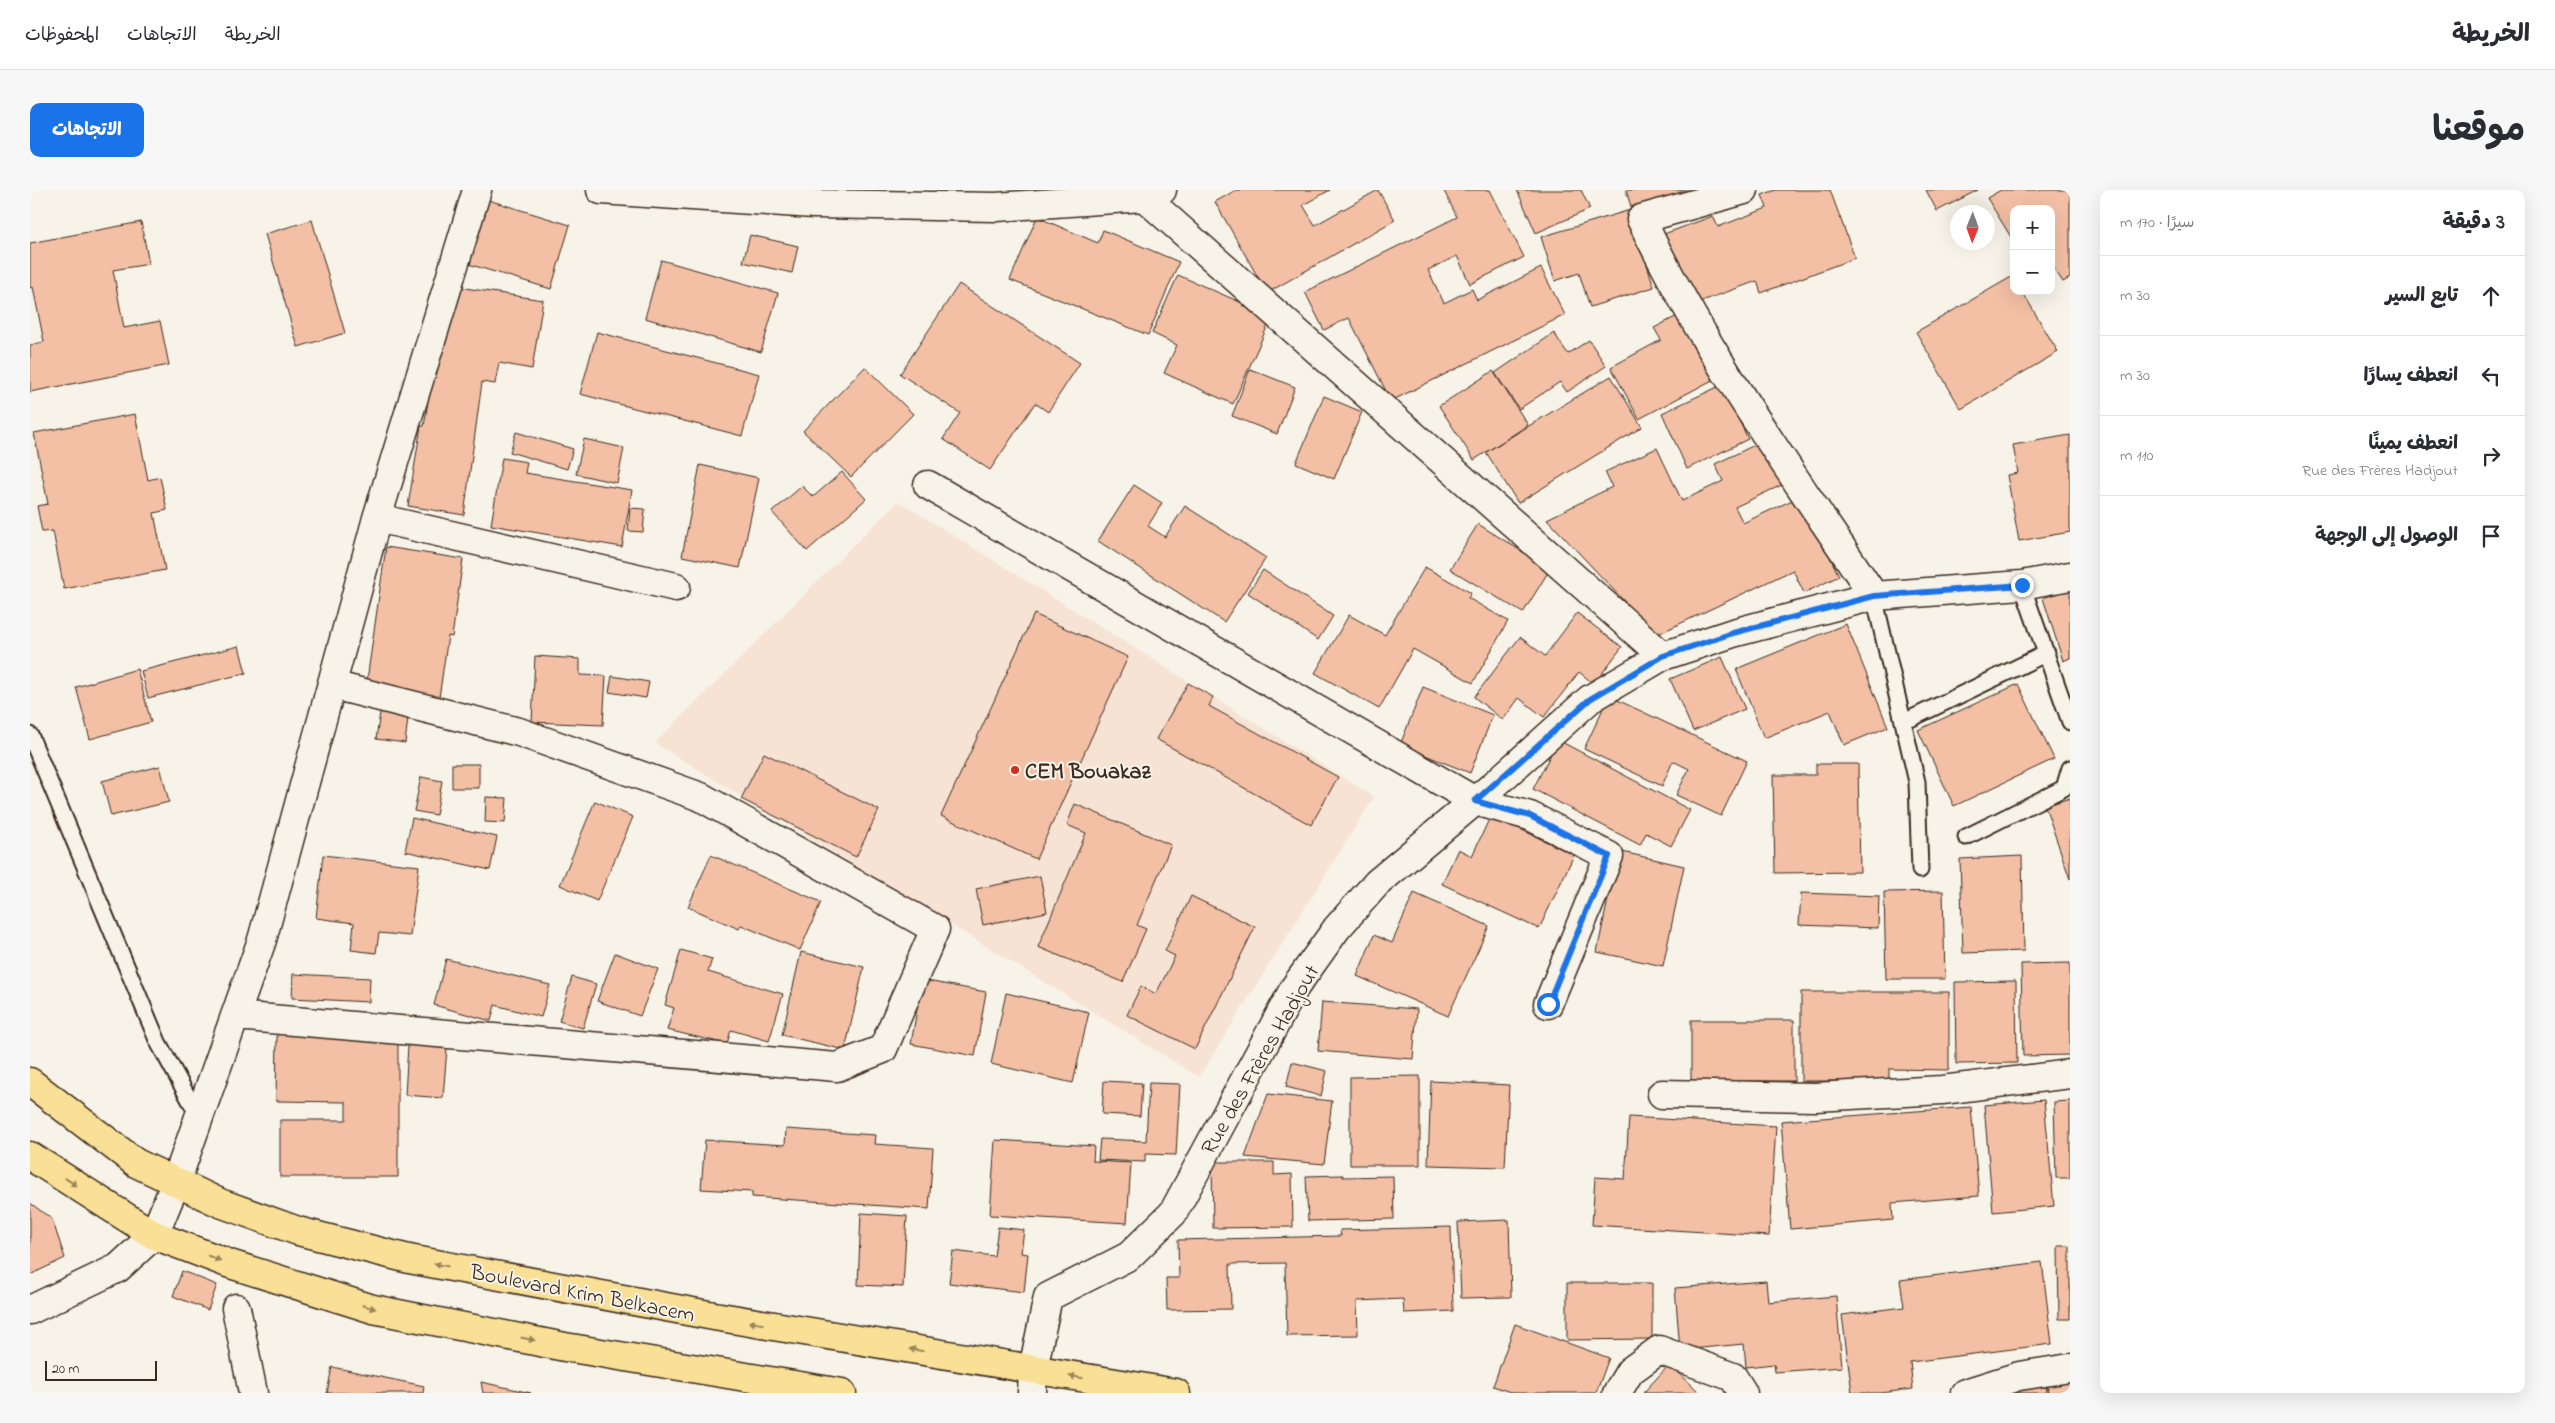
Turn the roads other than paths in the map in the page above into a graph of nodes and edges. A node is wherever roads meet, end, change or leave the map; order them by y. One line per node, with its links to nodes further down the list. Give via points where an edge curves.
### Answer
1 (477, 190): 6 (street)
2 (601, 190): 4 (street, via 814,204 996,207)
3 (1744, 190): 10 (street, via 1641,219 1686,307 1734,386)
4 (1153, 193): 12 (street)
5 (928, 485): 18 (street)
6 (377, 518): 9 (street); 13 (street)
7 (2070, 576): 8 (street, Rue des Frères Hadjout)
8 (2022, 585): 10 (street, Rue des Frères Hadjout); 11 (lane)
9 (676, 587)
10 (1874, 596): 12 (street, Rue des Frères Hadjout, via 1733,633); 14 (lane)
11 (2047, 653): 14 (lane); 15 (lane)
12 (1663, 656): 18 (street, Rue des Frères Hadjout, via 1590,699)
13 (332, 685): 22 (street, via 262,940); 22 (street, via 519,732 702,797 935,929 883,1049 837,1067)
14 (1904, 722): 20 (lane, via 1918,782)
15 (2070, 722)
16 (30, 735): 26 (lane, via 158,1042)
17 (2070, 768): 19 (lane, via 2064,788)
18 (1475, 801): 21 (street, via 1530,816 1609,856); 33 (street, Rue des Frères Hadjout, via 1377,883 1337,928 1295,987 1173,1214 1129,1256 1048,1297)
19 (1966, 837)
20 (1920, 870)
21 (1548, 1004)
22 (235, 1016): 26 (street)
23 (2070, 1074): 25 (street, via 1942,1090 1814,1097)
24 (30, 1082): 28 (main road, Boulevard Krim Belkacem, via 136,1163)
25 (1662, 1094)
26 (199, 1117): 28 (street)
27 (30, 1156): 29 (main road, one-way to 29)
28 (176, 1182): 29 (street); 33 (main road, Boulevard Krim Belkacem, one-way to 28, via 714,1316 409,1259 298,1231 220,1203)
29 (154, 1235): 31 (street, via 118,1268); 35 (main road, one-way to 35, via 230,1264 373,1309 565,1347)
30 (236, 1308): 34 (street)
31 (30, 1310)
32 (2070, 1368): 39 (street, via 2019,1376)
33 (1033, 1381): 36 (main road, Boulevard Krim Belkacem, one-way to 33)
34 (252, 1393)
35 (842, 1393)
36 (1176, 1393)
37 (1617, 1393): 38 (street, via 1630,1370 1659,1350 1733,1377)
38 (1743, 1393)
39 (1965, 1393)

